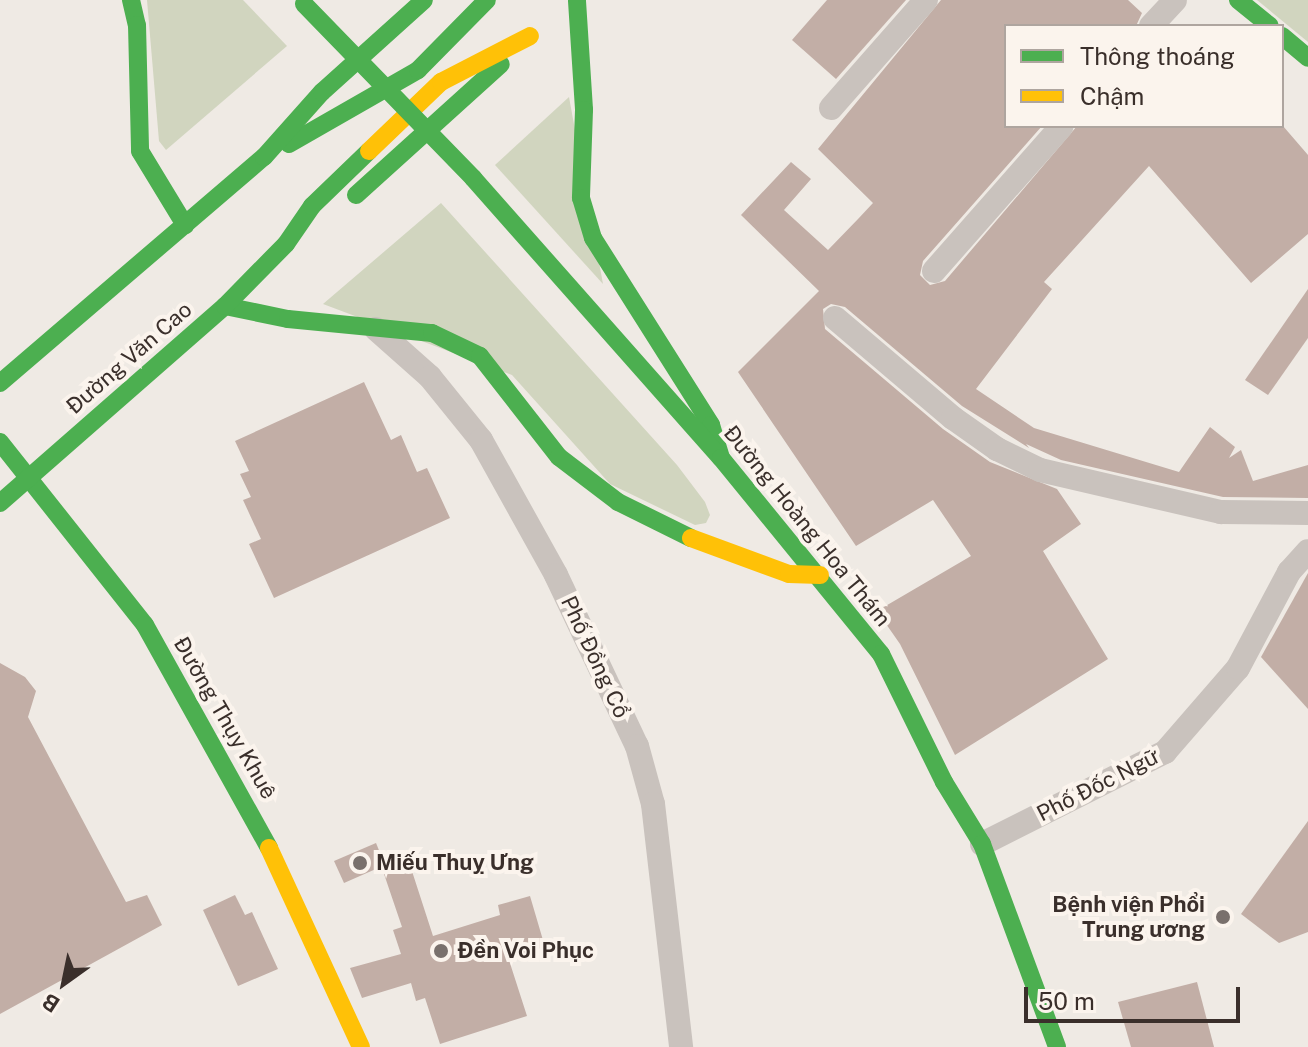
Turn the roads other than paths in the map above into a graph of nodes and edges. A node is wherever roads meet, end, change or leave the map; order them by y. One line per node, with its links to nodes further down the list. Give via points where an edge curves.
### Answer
1 (131, 0): 17 (main road, via 137,25 140,151)
2 (424, 0): 16 (main road, via 322,92)
3 (487, 0): 16 (main road, via 418,70)
4 (926, 0): 14 (street)
5 (1175, 0): 9 (street)
6 (1238, 0): 10 (main road)
7 (577, 1): 11 (main road, Đường Văn Cao); 25 (main road, via 584,110 581,198 593,238 711,425)
8 (302, 2): 25 (main road, Đường Hoàng Hoa Thám, bridge, via 473,178)
9 (1153, 24)
10 (1268, 24)
11 (541, 27): 18 (main road, Đường Văn Cao, via 364,188); 18 (main road, Đường Văn Cao, via 441,82 312,206)
12 (1284, 38): 13 (main road)
13 (1308, 58)
14 (831, 108)
15 (1060, 128): 19 (street)
16 (264, 157): 17 (main road)
17 (185, 225): 23 (main road)
18 (286, 244): 20 (main road, Đường Văn Cao)
19 (934, 271)
20 (225, 306): 22 (main road, via 288,319); 26 (main road, Đường Văn Cao)
21 (835, 318): 28 (street, via 953,418 997,449 1040,470 1221,512)
22 (373, 326): 30 (main road, via 432,333 480,356 559,457 589,483 663,529 789,574); 33 (street, Phố Đồng Cổ, via 430,377 481,440 556,575 637,746 655,819)
23 (0, 383)
24 (0, 442): 26 (main road, Đường Thụy Khuê)
25 (721, 458): 30 (main road, Đường Hoàng Hoa Thám)
26 (31, 477): 27 (main road, Đường Văn Cao); 32 (main road, Đường Thụy Khuê, via 145,625 262,832)
27 (0, 503)
28 (1308, 513)
29 (1308, 551): 31 (street, Phố Đốc Ngữ, via 1289,572 1238,668 1165,752)
30 (820, 575): 31 (main road, Đường Hoàng Hoa Thám, via 881,654 944,782)
31 (982, 844): 34 (main road, Đường Hoàng Hoa Thám)
32 (361, 1047)
33 (681, 1047)
34 (1057, 1047)

